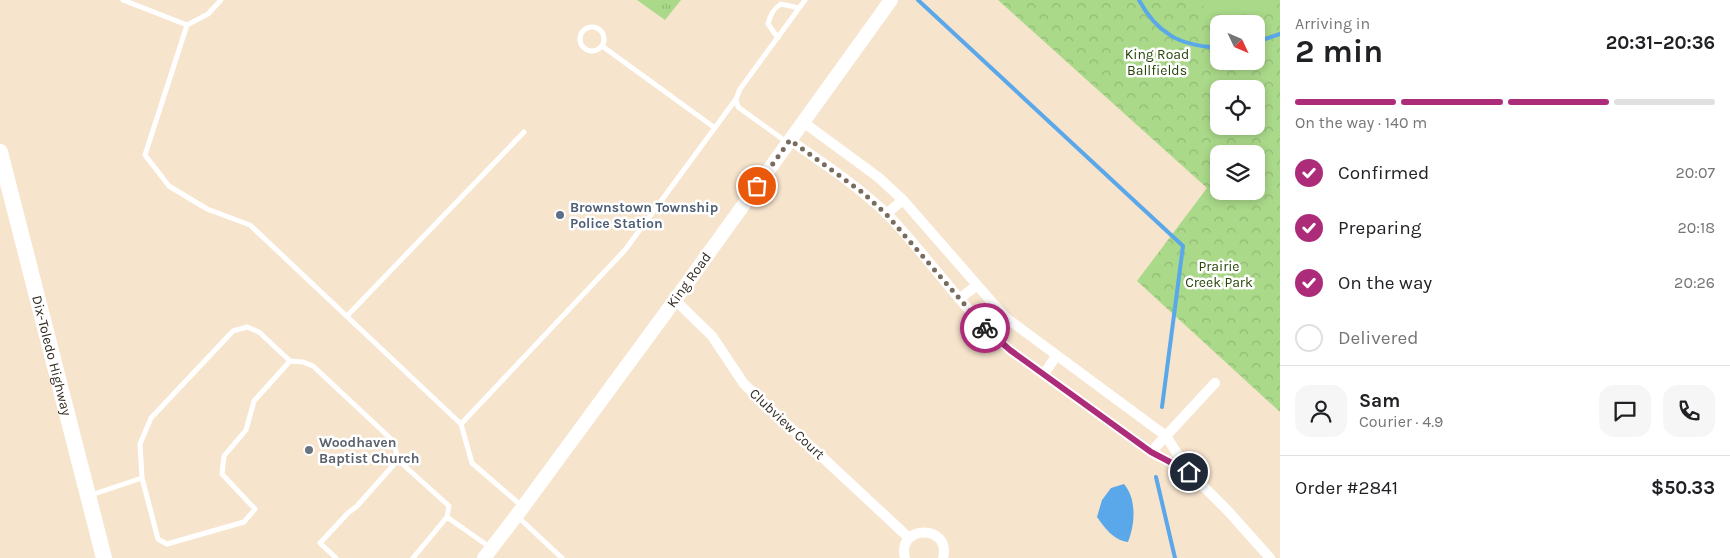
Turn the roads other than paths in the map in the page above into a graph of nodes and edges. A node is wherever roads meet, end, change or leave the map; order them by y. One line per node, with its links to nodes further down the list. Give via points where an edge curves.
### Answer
1 (124, 0): 6 (lane)
2 (221, 0): 6 (lane, via 208,14)
3 (805, 0): 5 (lane)
4 (891, 0): 10 (main road, King Road)
5 (799, 8): 7 (lane); 7 (lane, via 781,4 775,8 768,24)
6 (187, 25): 20 (lane, via 145,155 169,186 207,209 250,225)
7 (778, 38): 9 (lane)
8 (602, 46): 8 (lane, via 604,35 599,29 591,27 581,33 580,41 584,48 591,51); 11 (lane)
9 (736, 99): 11 (lane); 13 (lane, via 738,107)
10 (803, 122): 13 (main road, King Road); 15 (street, via 878,177)
11 (715, 128): 25 (lane, via 625,250)
12 (524, 132): 20 (lane)
13 (789, 141): 16 (street, via 862,192); 19 (main road, King Road)
14 (0, 152): 31 (main road, Dix-Toledo Highway)
15 (902, 200): 16 (street); 17 (street)
16 (886, 214): 18 (street)
17 (976, 286): 18 (street); 21 (street, via 1005,317)
18 (959, 299): 23 (street, via 992,335)
19 (675, 300): 32 (main road, King Road); 34 (street, Clubview Court, via 712,336 744,384)
20 (347, 316): 25 (lane)
21 (1056, 356): 23 (street); 26 (street)
22 (290, 361): 28 (lane, via 313,366 390,438); 30 (lane, via 259,332 247,327 233,331 151,418 140,444); 30 (lane, via 254,401 246,430 224,456 222,474 255,509 244,522 167,544 158,539)
23 (1044, 374): 27 (street)
24 (1215, 383): 26 (street)
25 (462, 424): 32 (lane, via 472,463)
26 (1166, 436): 27 (street); 29 (street)
27 (1151, 452): 29 (street)
28 (398, 460): 33 (lane, via 449,506); 37 (lane, via 320,543)
29 (1189, 472): 42 (street)
30 (142, 478): 31 (lane)
31 (88, 496): 36 (main road, Dix-Toledo Highway)
32 (520, 511): 35 (main road, King Road); 39 (lane)
33 (447, 517): 35 (lane); 38 (lane)
34 (909, 538): 40 (street, via 904,549); 41 (street, via 922,532 935,535 944,546)
35 (489, 555)
36 (104, 558)
37 (336, 558)
38 (413, 558)
39 (562, 558)
40 (905, 558)
41 (943, 558)
42 (1270, 558)

